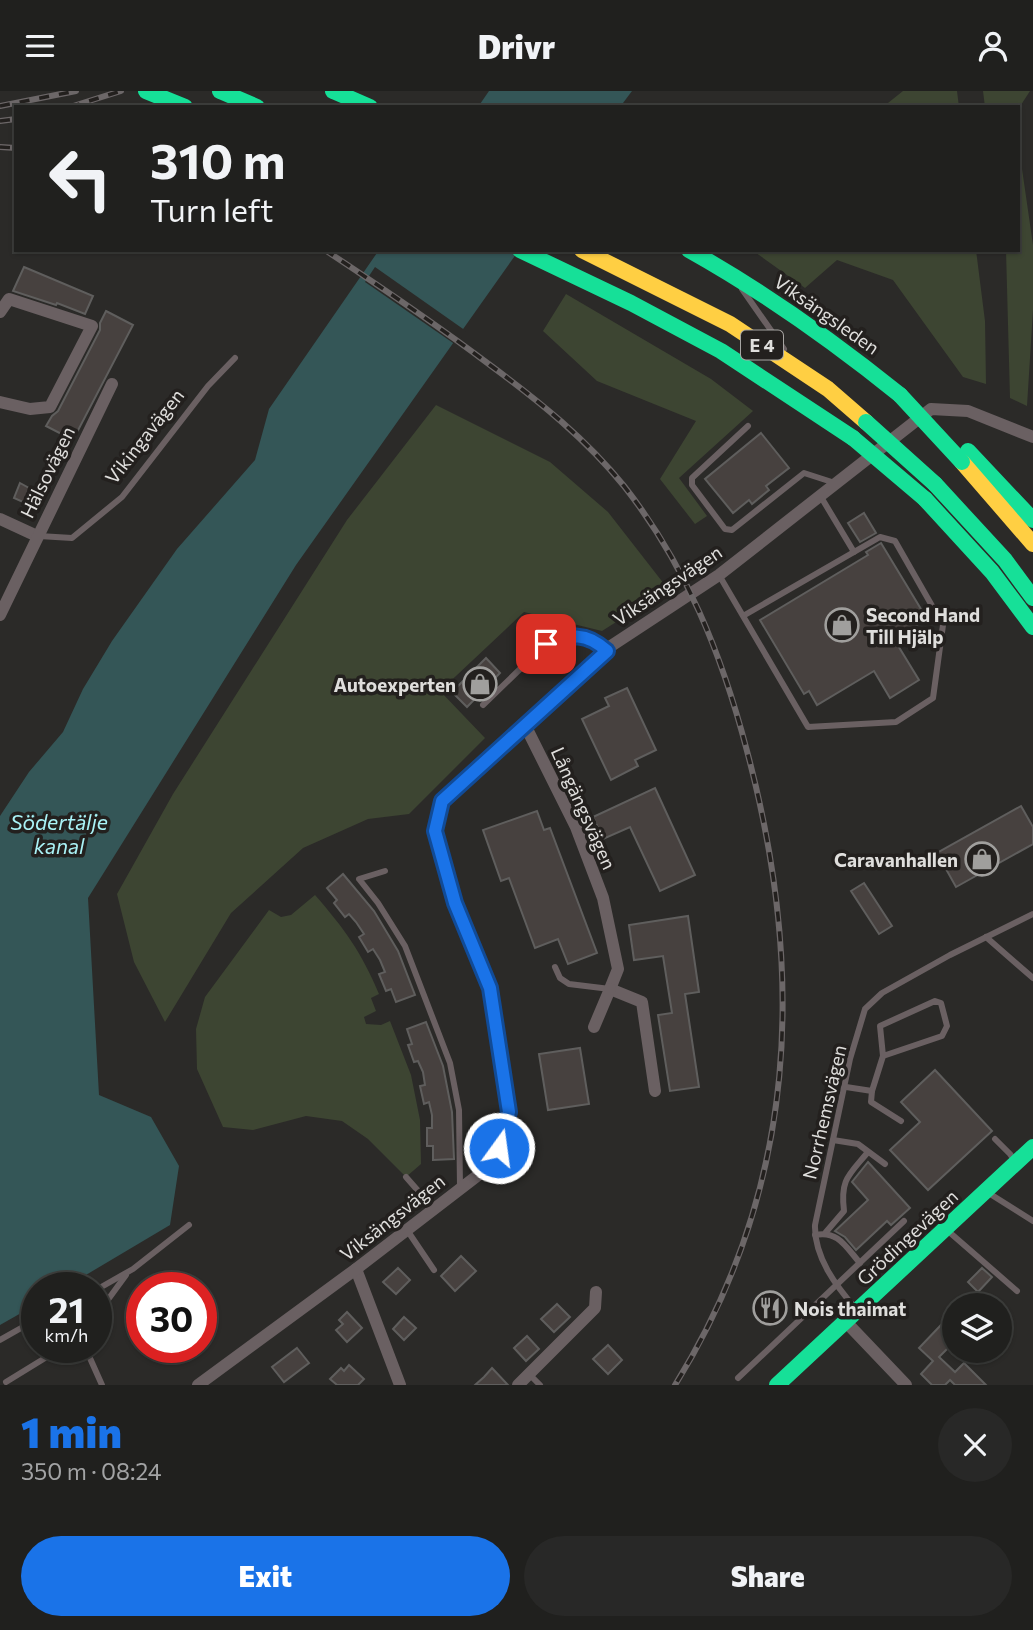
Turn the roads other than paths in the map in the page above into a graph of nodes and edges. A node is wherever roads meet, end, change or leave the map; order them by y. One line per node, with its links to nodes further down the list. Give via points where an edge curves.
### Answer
1 (146, 91): 4 (main road)
2 (220, 91): 5 (main road)
3 (333, 91): 6 (main road)
4 (180, 105)
5 (252, 105)
6 (365, 105)
7 (524, 252): 30 (main road, E 4, bridge, via 721,351 853,438 925,499 992,572)
8 (586, 252): 13 (main road, E 4, via 730,324)
9 (692, 252): 10 (main road, Viksängsleden)
10 (729, 273): 13 (lane); 18 (main road, Viksängsleden, bridge, via 860,362)
11 (0, 312): 15 (street, via 9,299 92,326 51,407 30,409)
12 (235, 358): 23 (lane, Vikingavägen, via 122,497 72,538)
13 (797, 368): 27 (main road, E 4, bridge, via 828,389 935,484 1005,560)
14 (112, 384): 23 (street, Hälsovägen)
15 (0, 402)
16 (748, 426): 19 (lane, via 692,478 692,485 725,529 732,530 804,473)
17 (1033, 437): 19 (street, Viksängsvägen, via 968,411 931,409)
18 (965, 457): 22 (main road, Viksängsleden); 24 (main road, Viksängsleden)
19 (836, 484): 20 (street, Viksängsvägen)
20 (820, 496): 25 (lane); 26 (street, Viksängsvägen)
21 (0, 520): 23 (street, Vikingavägen)
22 (1033, 520)
23 (37, 536): 28 (street, Hälsovägen)
24 (1033, 544)
25 (854, 552): 29 (lane); 29 (lane, via 880,537 895,541 943,625 933,698 896,722 808,727)
26 (719, 575): 29 (lane); 31 (street, Viksängsvägen)
27 (1033, 598)
28 (0, 615)
29 (743, 617)
30 (1033, 627)
31 (607, 651): 32 (lane, via 589,637 570,636 546,644); 33 (street, Viksängsvägen)
32 (483, 705)
33 (525, 725): 39 (street, Långängsvägen, via 576,827 603,898 618,969); 53 (street, Viksängsvägen, via 442,801 435,831 455,903 490,988 509,1112 499,1148)
34 (385, 871): 53 (lane, via 359,879 405,946 450,1063 459,1110)
35 (1033, 914): 36 (lane, Norrhemsvägen)
36 (986, 937): 38 (lane); 42 (lane, Norrhemsvägen, via 882,993 865,1009)
37 (555, 967): 39 (lane, via 569,984)
38 (1033, 978)
39 (610, 989): 40 (street, Långängsvägen); 43 (street, via 642,1002)
40 (594, 1027)
41 (883, 1056): 41 (lane, via 880,1026 935,1001 941,1003 947,1026 942,1036); 44 (lane)
42 (846, 1087): 44 (lane); 47 (lane, Norrhemsvägen)
43 (654, 1091)
44 (872, 1091): 45 (lane, via 871,1102)
45 (901, 1121)
46 (995, 1139): 50 (lane)
47 (833, 1140): 49 (lane, via 858,1144); 62 (lane, Norrhemsvägen)
48 (1033, 1147): 50 (main road, Grödingevägen)
49 (868, 1151): 51 (lane); 61 (lane, via 844,1181 844,1210)
50 (1016, 1163): 54 (main road, Grödingevägen)
51 (886, 1164)
52 (406, 1177): 55 (lane)
53 (460, 1189): 55 (street, Viksängsvägen)
54 (986, 1191): 57 (lane); 59 (main road, Grödingevägen)
55 (434, 1209): 60 (street, Viksängsvägen)
56 (904, 1221): 63 (lane)
57 (1033, 1221)
58 (190, 1225): 66 (lane)
59 (947, 1229): 69 (lane); 72 (main road, Grödingevägen)
60 (407, 1230): 64 (street, Viksängsvägen); 65 (lane)
61 (826, 1232): 62 (lane); 63 (lane)
62 (815, 1235): 68 (lane, via 823,1262)
63 (860, 1263): 68 (lane)
64 (356, 1269): 82 (street, Viksängsvägen); 83 (street)
65 (434, 1270)
66 (130, 1271): 67 (lane); 71 (lane)
67 (112, 1281)
68 (837, 1285): 72 (lane); 79 (lane)
69 (1017, 1291)
70 (596, 1292): 77 (street, via 595,1308)
71 (112, 1294)
72 (852, 1316): 86 (main road, Grödingevägen); 87 (street)
73 (21, 1328): 74 (lane)
74 (0, 1340)
75 (38, 1363): 80 (lane)
76 (92, 1363): 81 (lane)
77 (530, 1374): 84 (street); 85 (lane)
78 (0, 1375): 80 (lane)
79 (738, 1378)
80 (6, 1384)
81 (102, 1385)
82 (198, 1385)
83 (400, 1385)
84 (518, 1385)
85 (540, 1385)
86 (777, 1385)
87 (906, 1385)

